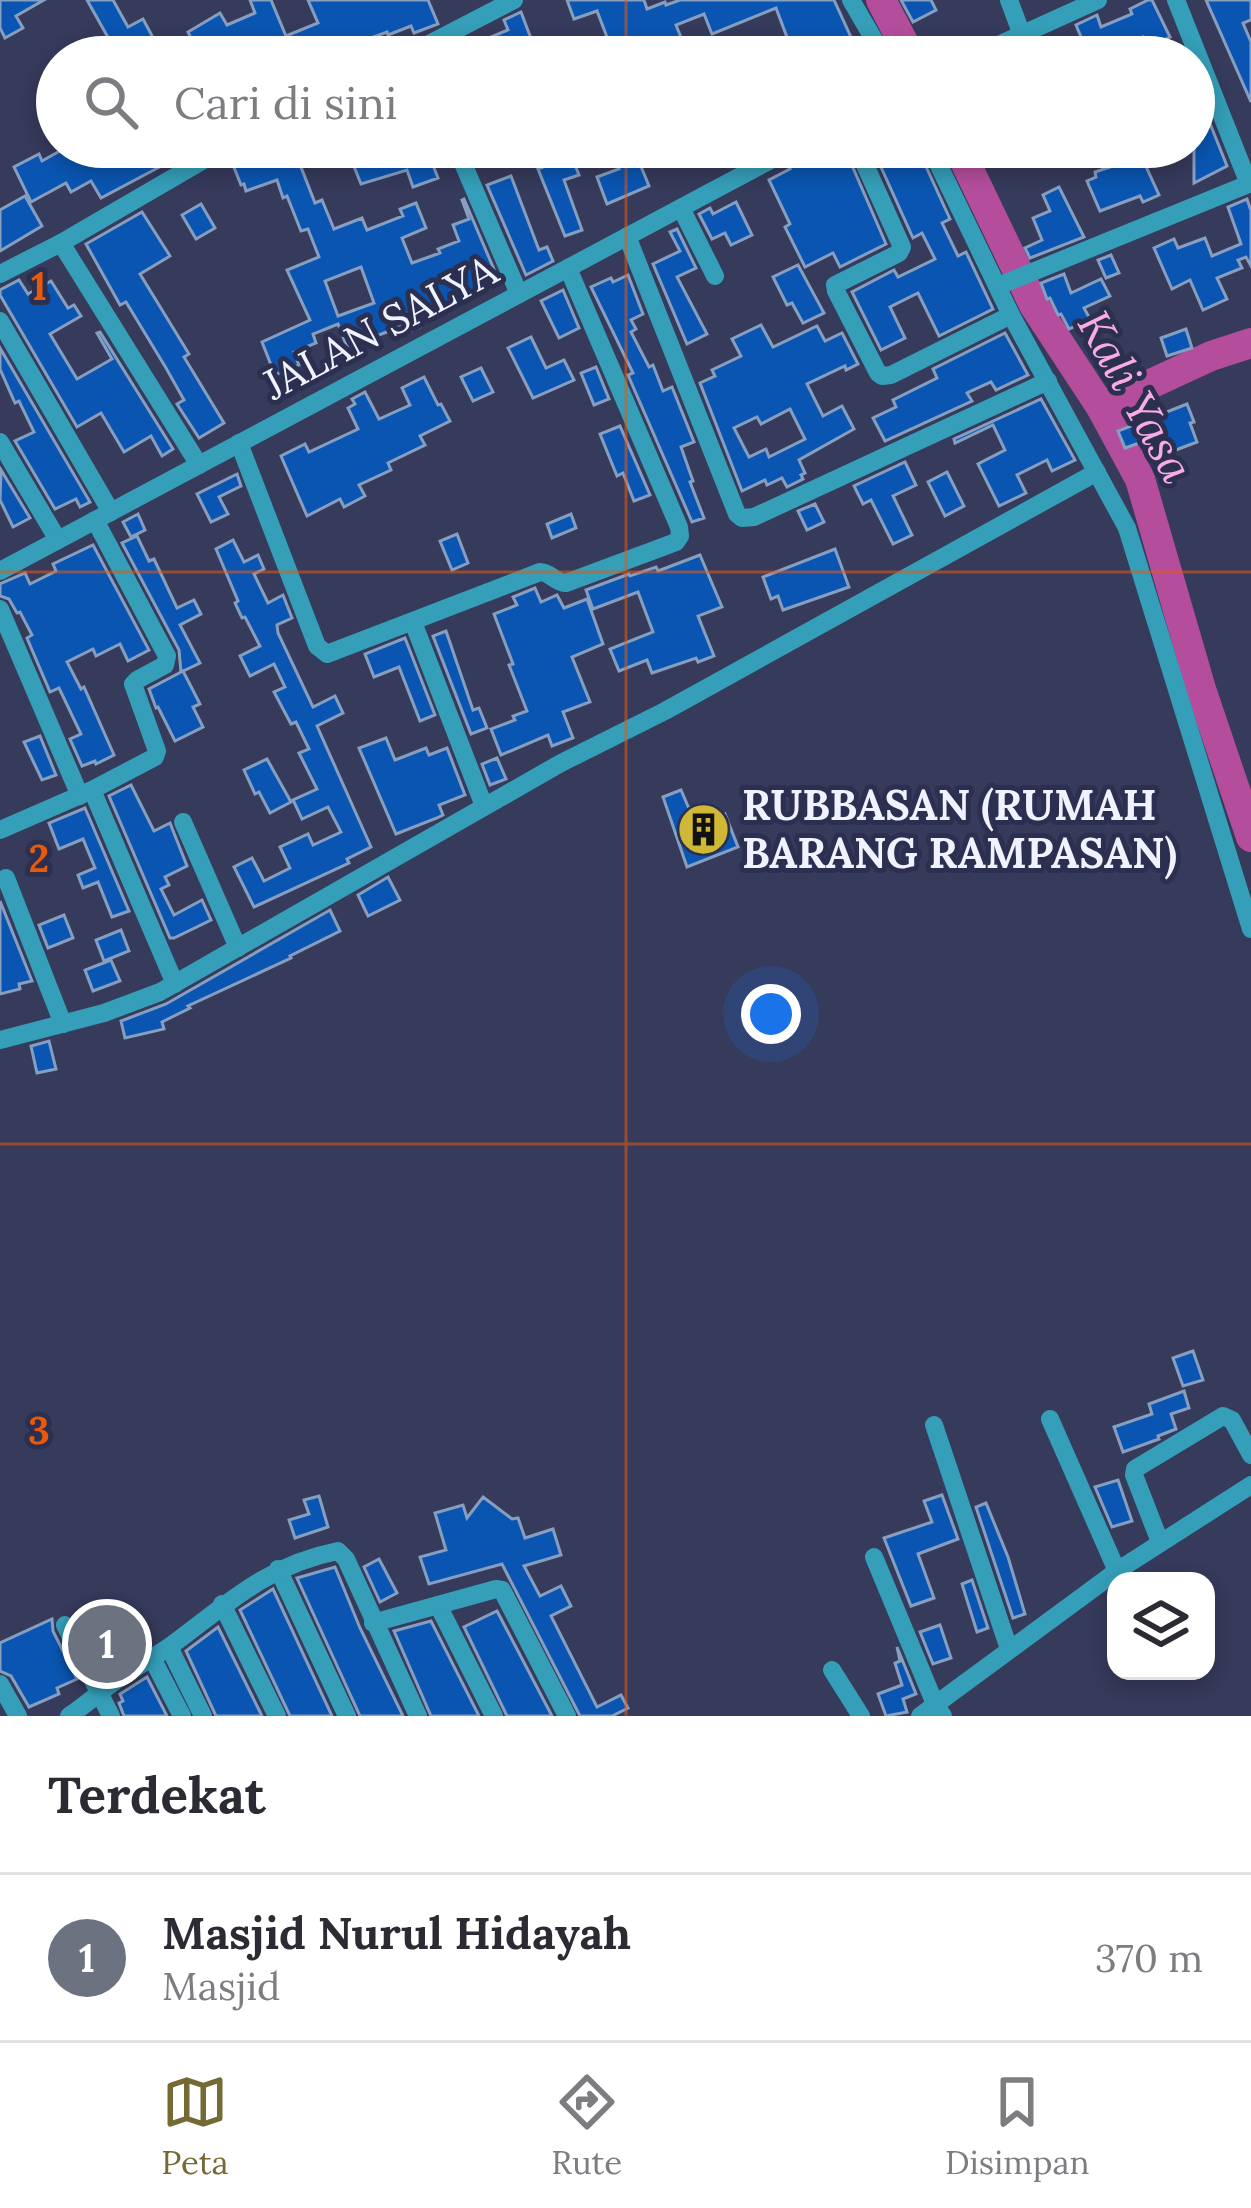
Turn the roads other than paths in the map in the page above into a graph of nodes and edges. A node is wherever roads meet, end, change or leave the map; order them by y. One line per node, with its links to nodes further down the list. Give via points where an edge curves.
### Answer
1 (514, 0): 7 (street)
2 (851, 0): 8 (street)
3 (1010, 0): 6 (street)
4 (1098, 0): 6 (street)
5 (1176, 0): 10 (street)
6 (1022, 34): 9 (street)
7 (447, 36)
8 (872, 36)
9 (1018, 36)
10 (1190, 36)
11 (1215, 97): 17 (street)
12 (190, 168): 20 (street)
13 (465, 168): 25 (street)
14 (756, 168): 18 (street, JALAN SALYA)
15 (866, 168): 26 (street, via 902,247 835,285 878,373 891,375)
16 (940, 168): 24 (street)
17 (1250, 184): 24 (street)
18 (681, 208): 19 (street, JALAN SALYA); 23 (street)
19 (627, 236): 21 (street, JALAN SALYA); 28 (street, via 742,518)
20 (61, 243): 22 (street); 31 (street)
21 (568, 268): 25 (street, JALAN SALYA); 37 (street, via 679,540 566,583 540,572)
22 (0, 274)
23 (715, 276)
24 (999, 286): 26 (street)
25 (519, 294): 30 (street, JALAN SALYA)
26 (1011, 315): 28 (street)
27 (0, 321): 33 (street)
28 (1048, 381): 32 (street)
29 (0, 442): 34 (street)
30 (239, 443): 31 (street, JALAN SALYA); 37 (street, via 322,652)
31 (199, 465): 33 (street, JALAN SALYA)
32 (1097, 472): 39 (street); 43 (street, via 1127,528)
33 (103, 516): 34 (street, JALAN SALYA); 38 (street, via 168,660 134,682 155,757)
34 (58, 540): 35 (street, JALAN SALYA)
35 (0, 572)
36 (0, 609): 38 (street)
37 (413, 622): 39 (street)
38 (86, 793): 41 (street); 45 (street)
39 (484, 806): 44 (street)
40 (183, 822): 44 (street)
41 (0, 830)
42 (6, 878): 46 (street)
43 (1251, 929)
44 (238, 948): 45 (street)
45 (175, 984): 46 (street)
46 (63, 1024): 47 (street)
47 (0, 1040)
48 (1050, 1419): 55 (street)
49 (934, 1425): 60 (street)
50 (1251, 1455): 52 (street, via 1223,1416 1135,1469)
51 (1251, 1485): 52 (street)
52 (1160, 1542): 55 (street)
53 (874, 1557): 65 (street)
54 (278, 1569): 56 (street); 58 (street, via 338,1551); 73 (street)
55 (1117, 1571): 60 (street)
56 (222, 1604): 61 (street); 72 (street)
57 (438, 1605): 58 (street); 75 (street); 76 (street, via 502,1590)
58 (374, 1623): 74 (street)
59 (65, 1625): 64 (street)
60 (1010, 1649): 65 (street)
61 (161, 1652): 64 (street); 70 (street); 71 (street)
62 (832, 1670): 77 (street)
63 (0, 1684): 66 (street)
64 (98, 1690): 67 (street); 68 (street); 69 (street)
65 (932, 1712)
66 (18, 1716)
67 (48, 1716)
68 (69, 1716)
69 (111, 1716)
70 (182, 1716)
71 (203, 1716)
72 (277, 1716)
73 (346, 1716)
74 (418, 1716)
75 (494, 1716)
76 (567, 1716)
77 (861, 1716)

